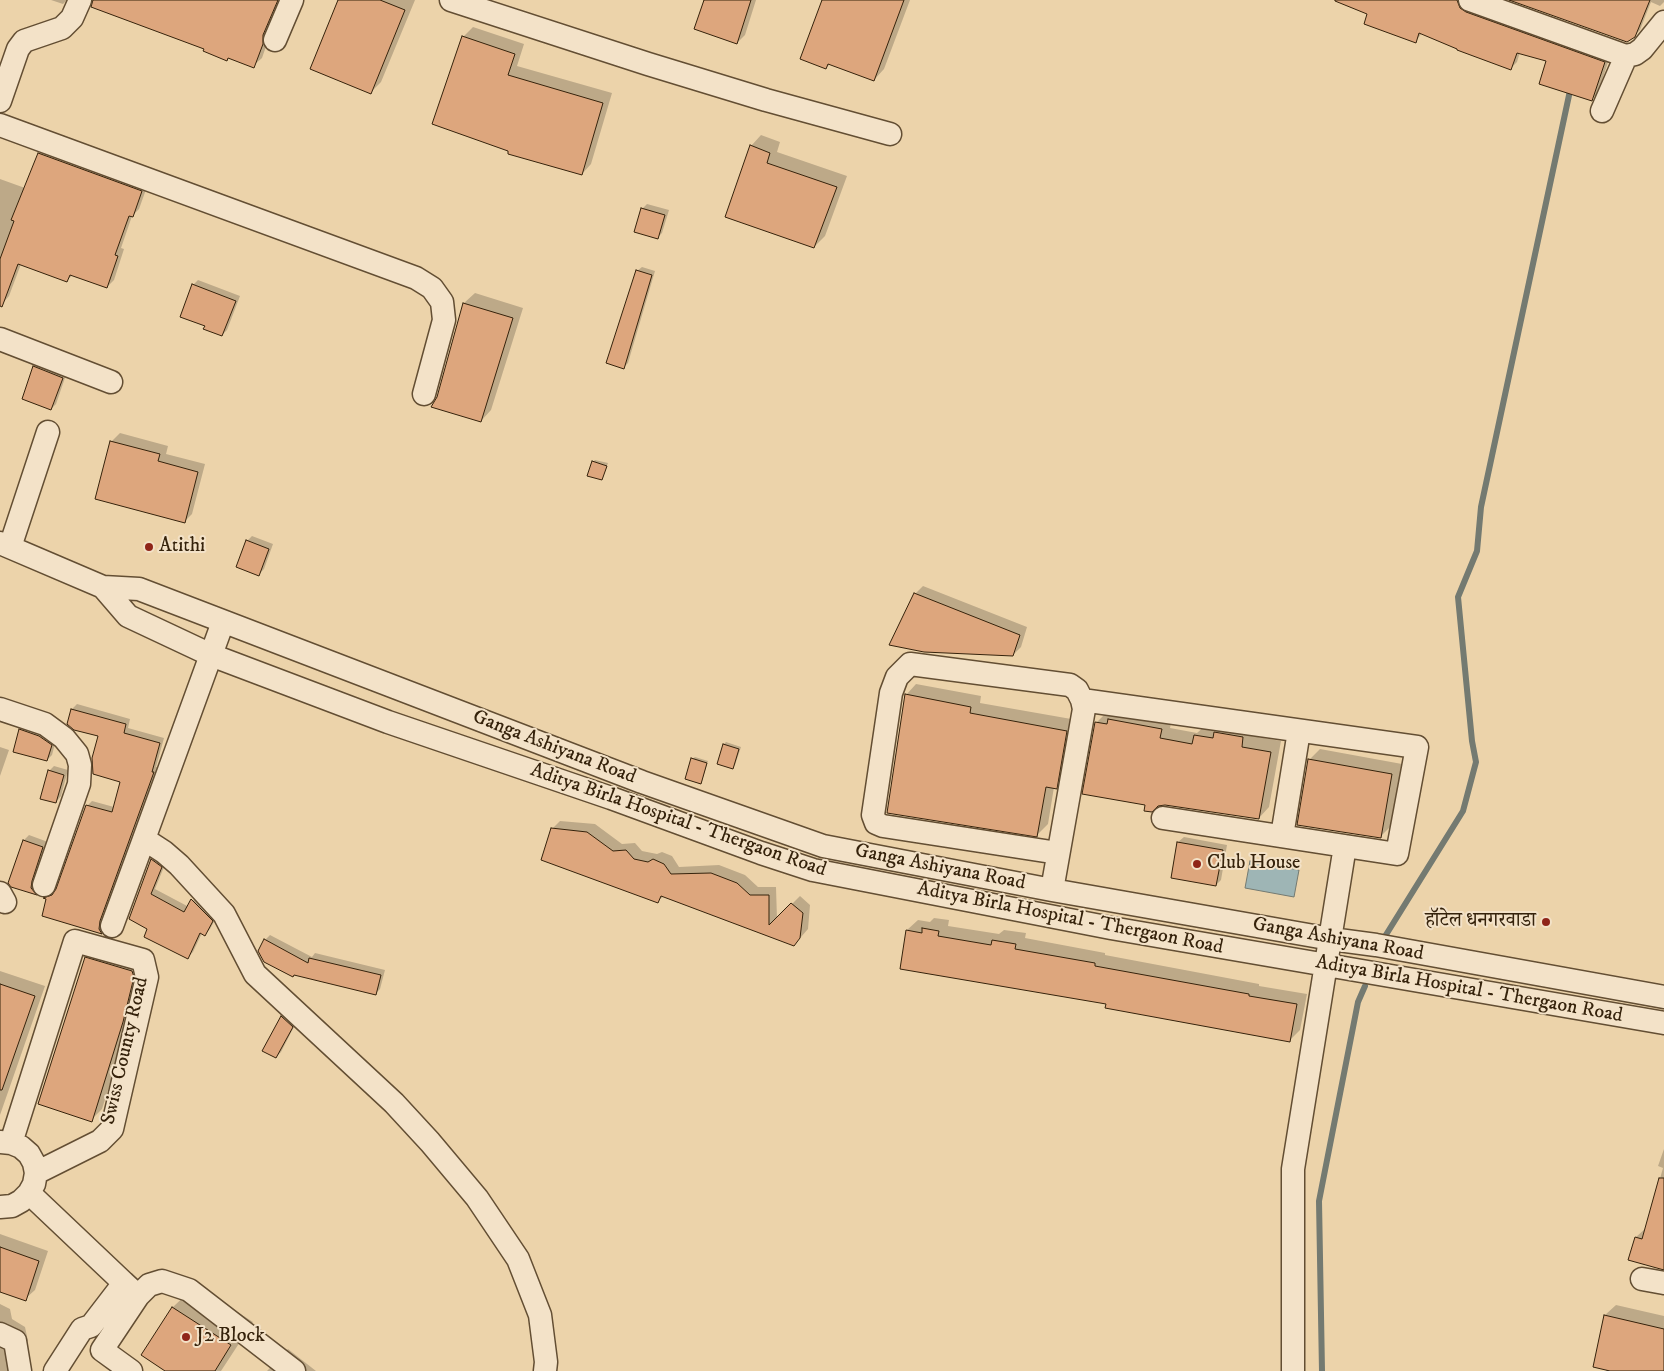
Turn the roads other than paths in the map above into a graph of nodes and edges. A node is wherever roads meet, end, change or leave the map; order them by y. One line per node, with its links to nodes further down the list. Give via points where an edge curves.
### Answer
1 (80, 0): 8 (street, via 72,18 62,28 24,41 18,49)
2 (292, 0): 6 (street)
3 (451, 0): 11 (street, via 648,64)
4 (1470, 0): 7 (street)
5 (1664, 22): 7 (street, via 1642,49)
6 (275, 40)
7 (1626, 56): 9 (street)
8 (0, 101)
9 (1602, 111)
10 (0, 125): 14 (street, via 416,278 432,288 442,302 444,320)
11 (890, 134)
12 (0, 339): 13 (street)
13 (111, 382)
14 (424, 394)
15 (48, 432): 16 (street)
16 (5, 545): 17 (street, Aditya Birla Hospital - Thergaon Road)
17 (103, 587): 18 (street, Ganga Ashiyana Road, via 139,589); 19 (street, Aditya Birla Hospital - Thergaon Road, via 128,616)
18 (223, 622): 19 (street); 29 (street, Ganga Ashiyana Road, via 649,784 822,846)
19 (212, 655): 25 (street); 32 (street, Aditya Birla Hospital - Thergaon Road, via 388,722 813,870)
20 (1082, 700): 22 (street); 27 (street, via 1084,709); 27 (street, via 1078,690 1070,685 910,664 897,677 891,693 873,815 876,823)
21 (0, 709): 28 (street, via 50,727 77,754 80,765 79,784)
22 (1299, 731): 24 (street); 26 (street, via 1417,747 1397,854)
23 (1163, 818): 24 (street)
24 (1282, 836): 26 (street)
25 (144, 839): 30 (street); 48 (street, via 179,865 224,914 255,974 394,1104 477,1198 518,1259 533,1296 540,1315)
26 (1345, 846): 31 (street)
27 (1058, 853): 29 (street)
28 (44, 885)
29 (1052, 890): 31 (street, Ganga Ashiyana Road)
30 (112, 926)
31 (1331, 940): 32 (street); 33 (street, Ganga Ashiyana Road, via 1376,945)
32 (1326, 966): 34 (street, Aditya Birla Hospital - Thergaon Road); 49 (street, via 1292,1170)
33 (1664, 997)
34 (1664, 1023)
35 (5, 1142): 36 (street, Swiss County Road, via 21,1147 29,1154 34,1163); 36 (street, Swiss County Road, via 75,941 143,960 147,977 112,1129 100,1141)
36 (32, 1183): 37 (street, Swiss County Road, via 22,1201 12,1206); 40 (street, Swiss County Road)
37 (0, 1206)
38 (1642, 1278): 39 (street)
39 (1664, 1283)
40 (131, 1290): 41 (street); 46 (street, via 102,1350); 47 (street, via 162,1281 189,1290)
41 (91, 1326): 44 (street, via 82,1329); 45 (street, via 92,1338)
42 (0, 1334): 43 (street, via 15,1341)
43 (20, 1371)
44 (55, 1371)
45 (71, 1371)
46 (131, 1371)
47 (294, 1371)
48 (545, 1371)
49 (1294, 1371)

